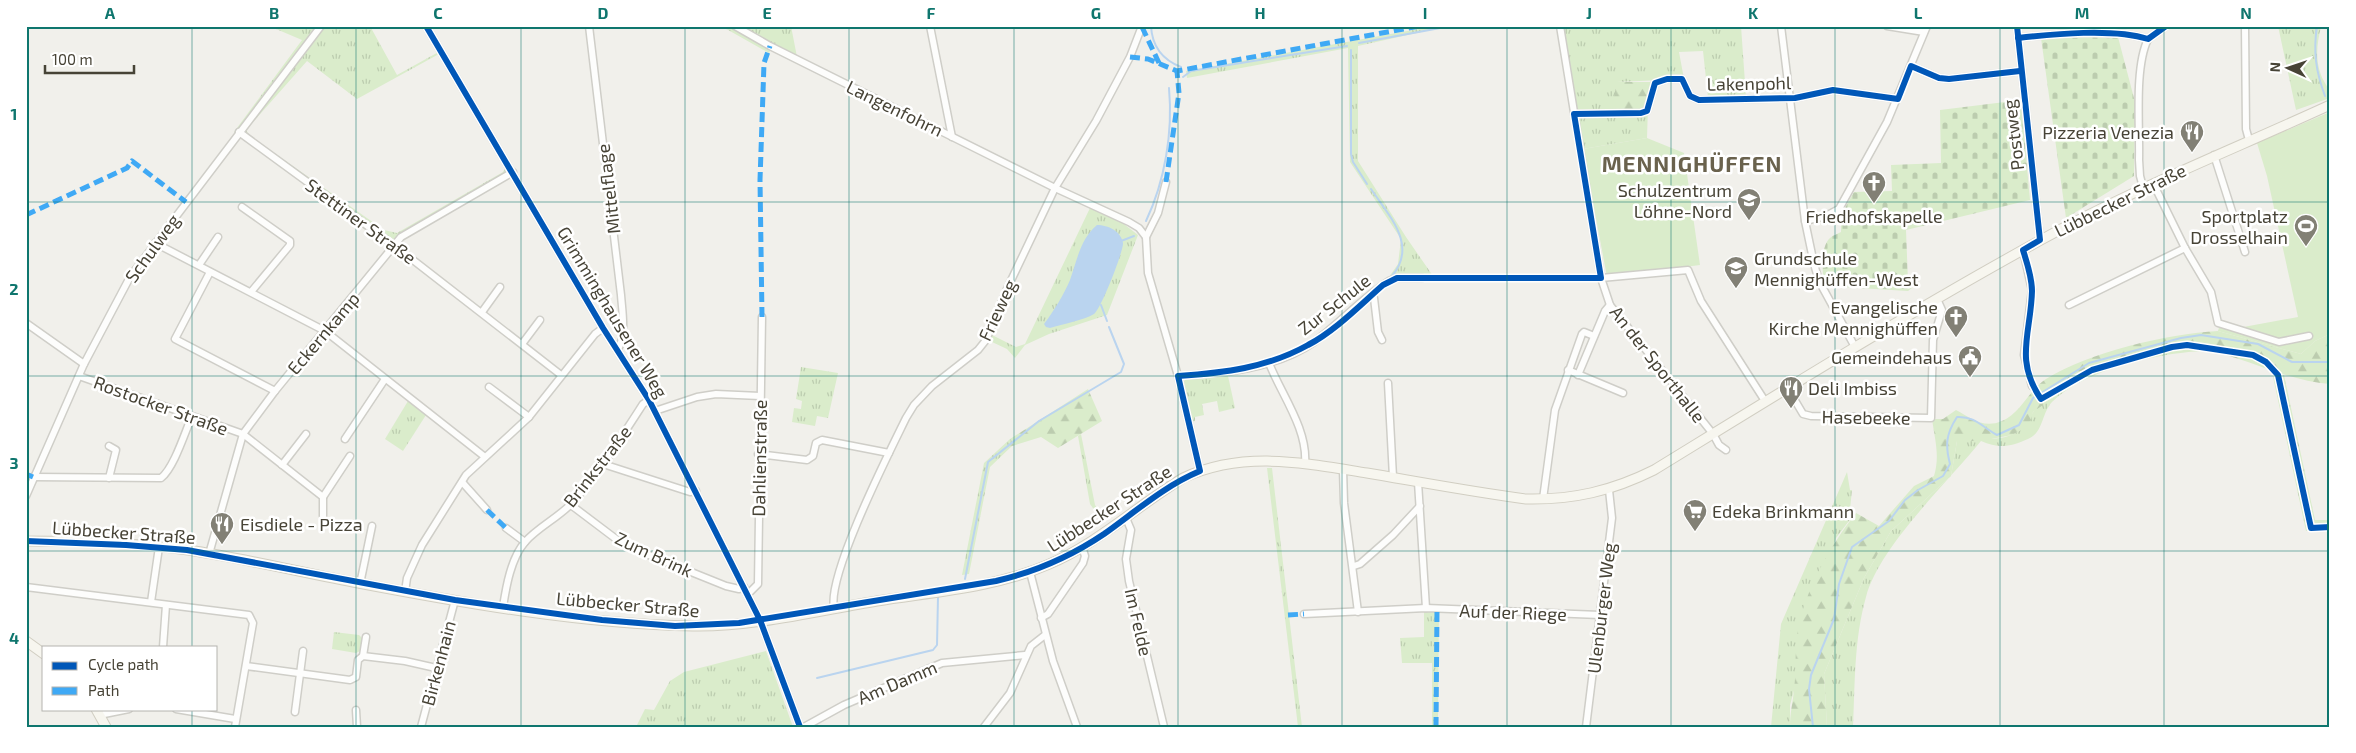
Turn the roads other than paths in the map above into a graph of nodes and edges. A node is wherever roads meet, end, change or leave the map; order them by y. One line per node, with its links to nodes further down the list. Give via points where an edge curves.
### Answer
1 (321, 26): 24 (street, Schulweg)
2 (426, 26): 28 (street, Grimminghausener Weg)
3 (589, 26): 64 (street, Mittelflage, via 621,295 621,334)
4 (735, 26): 25 (street, Langenfohrn)
5 (930, 26): 25 (street)
6 (1142, 26): 32 (street, Frieweg, via 1096,121)
7 (1560, 26): 23 (street, An der Sporthalle)
8 (1782, 26): 20 (street)
9 (1887, 26): 14 (street)
10 (2017, 26): 16 (street, Postweg)
11 (2107, 26): 15 (street)
12 (2166, 26): 17 (street)
13 (2245, 26): 26 (street, via 2246,128)
14 (1926, 29): 18 (street)
15 (2108, 34): 16 (street); 17 (street)
16 (2018, 38): 19 (street, Postweg)
17 (2148, 39): 31 (street, via 2141,65 2140,168)
18 (1911, 66): 19 (street, via 1949,79); 21 (street)
19 (2020, 71): 37 (street, Postweg)
20 (1790, 98): 21 (street, Lakenpohl, via 1844,90); 23 (street, Lakenpohl, via 1699,100 1690,96 1682,79 1667,79 1652,87 1647,111); 34 (street)
21 (1898, 99): 34 (street, via 1839,209 1826,216)
22 (2330, 105): 26 (main road, Lübbecker Straße)
23 (1574, 114): 46 (street, An der Sporthalle)
24 (240, 132): 38 (street, Schulweg); 39 (street, Stettiner Straße)
25 (952, 137): 32 (street, Langenfohrn)
26 (2249, 140): 27 (main road, Lübbecker Straße)
27 (2214, 155): 30 (main road, Lübbecker Straße); 42 (street)
28 (513, 172): 39 (street, Eckernkamp, via 401,237); 57 (street, Grimminghausener Weg)
29 (1166, 182): 35 (street, via 1158,213)
30 (2153, 183): 31 (main road, Lübbecker Straße); 40 (street)
31 (2143, 187): 37 (main road, Lübbecker Straße)
32 (1055, 188): 35 (street, Langenfohrn, via 1129,222); 91 (street, Frieweg, via 986,340 914,405)
33 (242, 206): 48 (street, via 290,241)
34 (1806, 220): 63 (street, via 1819,281)
35 (1146, 237): 71 (street, via 1148,273)
36 (218, 238): 43 (street)
37 (2040, 240): 41 (main road, Lübbecker Straße)
38 (155, 243): 43 (street); 66 (street, Schulweg, via 130,277)
39 (395, 246): 53 (street, Stettiner Straße); 58 (street, Eckernkamp)
40 (2185, 248): 52 (street); 60 (street, via 2211,292 2218,323 2279,342)
41 (2023, 250): 50 (main road, Lübbecker Straße); 74 (street, via 2032,290 2024,354)
42 (2245, 252)
43 (198, 266): 44 (street)
44 (210, 272): 48 (street); 77 (street, via 175,339)
45 (1422, 278): 49 (street, Zur Schule, via 1397,278)
46 (1602, 278): 51 (street, An der Sporthalle); 81 (street, via 1688,270 1701,301)
47 (500, 287): 53 (street)
48 (250, 292): 58 (street)
49 (1372, 295): 61 (street); 65 (street, Zur Schule, via 1315,341)
50 (1936, 299): 63 (main road, Lübbecker Straße); 76 (street, Hasebeeke, via 1942,310 1933,340 1931,418 1811,416 1803,414)
51 (1610, 305): 59 (street); 87 (street, An der Sporthalle)
52 (2069, 305)
53 (482, 312): 62 (street, Stettiner Straße)
54 (762, 316): 79 (street, Dahlienstraße)
55 (540, 320): 62 (street)
56 (26, 323): 66 (street)
57 (603, 328): 64 (street, Grimminghausener Weg); 70 (street)
58 (325, 331): 72 (street); 77 (street, Eckernkamp)
59 (1594, 336): 67 (street, via 1582,334); 68 (street)
60 (2309, 336)
61 (1382, 340)
62 (522, 344): 70 (street, Stettiner Straße)
63 (1855, 347): 76 (main road, Lübbecker Straße)
64 (617, 350): 80 (street, Grimminghausener Weg)
65 (1268, 363): 71 (street, Zur Schule, via 1226,373); 96 (street, via 1300,432 1306,451)
66 (84, 364): 69 (street, Schulweg)
67 (1568, 370): 68 (street); 109 (street, via 1555,410)
68 (1578, 375): 78 (street)
69 (79, 376): 83 (street, Rostocker Straße); 100 (street, Schulweg)
70 (561, 376): 84 (street)
71 (1178, 376): 99 (street)
72 (385, 379): 88 (street); 94 (street)
73 (1388, 383): 102 (street)
74 (2032, 386)
75 (489, 387): 84 (street)
76 (1787, 387): 81 (main road, Lübbecker Straße)
77 (275, 391): 85 (street, Eckernkamp)
78 (1623, 393)
79 (760, 396): 82 (street, via 697,396); 92 (street, Dahlienstraße)
80 (649, 400): 82 (street, Grimminghausener Weg); 95 (street, Brinkstraße, via 643,404)
81 (1765, 401): 87 (main road, Lübbecker Straße)
82 (655, 411): 105 (street, Grimminghausener Weg)
83 (192, 416): 85 (street, Rostocker Straße); 101 (street, via 165,475 158,478)
84 (528, 417): 94 (street)
85 (244, 434): 97 (street); 121 (street, Eckernkamp)
86 (306, 434): 97 (street)
87 (1713, 434): 90 (street); 106 (main road, Lübbecker Straße, via 1654,470)
88 (345, 438)
89 (109, 446): 101 (street, via 116,450)
90 (1726, 450)
91 (889, 453): 92 (street, via 822,440 816,443 814,456 807,460); 133 (street, Frieweg, via 836,580 832,598)
92 (758, 454): 128 (street, Dahlienstraße, via 758,584)
93 (350, 456): 108 (street)
94 (485, 457): 103 (street)
95 (603, 464): 105 (street, via 690,492); 110 (street, Brinkstraße)
96 (1305, 464): 98 (main road, Lübbecker Straße); 99 (main road, Lübbecker Straße, via 1258,460)
97 (282, 465): 108 (street)
98 (1343, 470): 102 (main road, Lübbecker Straße); 122 (street, via 1350,561)
99 (1200, 471): 114 (main road, Lübbecker Straße, via 1168,487)
100 (33, 477): 101 (street); 107 (street, Schulweg)
101 (109, 478)
102 (1393, 478): 104 (main road, Lübbecker Straße)
103 (462, 482): 112 (street); 127 (street, via 422,545 408,578)
104 (1418, 482): 109 (main road, Lübbecker Straße); 111 (street)
105 (696, 490): 126 (street, Grimminghausener Weg)
106 (1608, 490): 109 (main road, Lübbecker Straße, via 1571,498); 137 (street, Ulenburger Weg, via 1612,518)
107 (26, 496)
108 (323, 497): 113 (street)
109 (1543, 499)
110 (571, 505): 118 (street, Brinkstraße); 126 (street, Zum Brink, via 634,549 726,586)
111 (1420, 506): 122 (street, via 1393,535); 134 (street)
112 (487, 510)
113 (323, 516)
114 (1126, 518): 120 (main road, Lübbecker Straße); 165 (street, Im Felde, via 1131,530 1126,559 1129,581)
115 (372, 526): 124 (street)
116 (506, 528): 118 (street)
117 (26, 542): 119 (main road, Lübbecker Straße)
118 (525, 542): 132 (street, Brinkstraße, via 505,590)
119 (159, 547): 121 (main road, Lübbecker Straße); 130 (street)
120 (1082, 547): 123 (main road, Lübbecker Straße); 138 (street, via 1083,563 1048,614)
121 (209, 554): 124 (main road, Lübbecker Straße)
122 (1354, 566): 135 (street)
123 (1030, 572): 133 (main road, Lübbecker Straße, via 963,588); 138 (street)
124 (360, 584): 127 (main road, Lübbecker Straße)
125 (26, 587): 130 (street)
126 (744, 587): 128 (street, Grimminghausener Weg)
127 (406, 592): 129 (main road, Lübbecker Straße)
128 (748, 594): 139 (street, Grimminghausener Weg)
129 (455, 600): 132 (main road, Lübbecker Straße); 149 (street, Birkenhain)
130 (151, 602): 131 (street)
131 (166, 605): 143 (street); 148 (street, via 249,615 253,623)
132 (503, 607): 139 (main road, Lübbecker Straße, via 675,626 718,626)
133 (834, 608): 139 (main road, Lübbecker Straße)
134 (1426, 608): 135 (street, Auf der Riege); 137 (street, Auf der Riege)
135 (1358, 612): 136 (street, Auf der Riege)
136 (1304, 614)
137 (1600, 615): 166 (street, Ulenburger Weg)
138 (1041, 618): 140 (street)
139 (760, 620): 161 (street, Grimminghausener Weg)
140 (1045, 635): 146 (street, via 1036,640); 164 (street)
141 (366, 636): 147 (street)
142 (26, 641): 145 (main road)
143 (163, 646)
144 (303, 651): 150 (street)
145 (42, 653)
146 (1025, 655): 162 (street, Am Damm, via 942,662 844,705); 163 (street, via 1010,693)
147 (363, 656): 149 (street); 150 (street, via 358,660 356,677 350,680)
148 (246, 666): 150 (street); 156 (street)
149 (436, 668): 160 (street, Birkenhain)
150 (301, 673): 155 (street)
151 (118, 710): 154 (street)
152 (183, 710): 156 (street)
153 (356, 710): 159 (street)
154 (98, 712): 157 (main road)
155 (296, 712)
156 (235, 718): 158 (street)
157 (106, 727)
158 (234, 727)
159 (356, 727)
160 (421, 727)
161 (800, 727)
162 (804, 727)
163 (984, 727)
164 (1076, 727)
165 (1164, 727)
166 (1586, 727)

